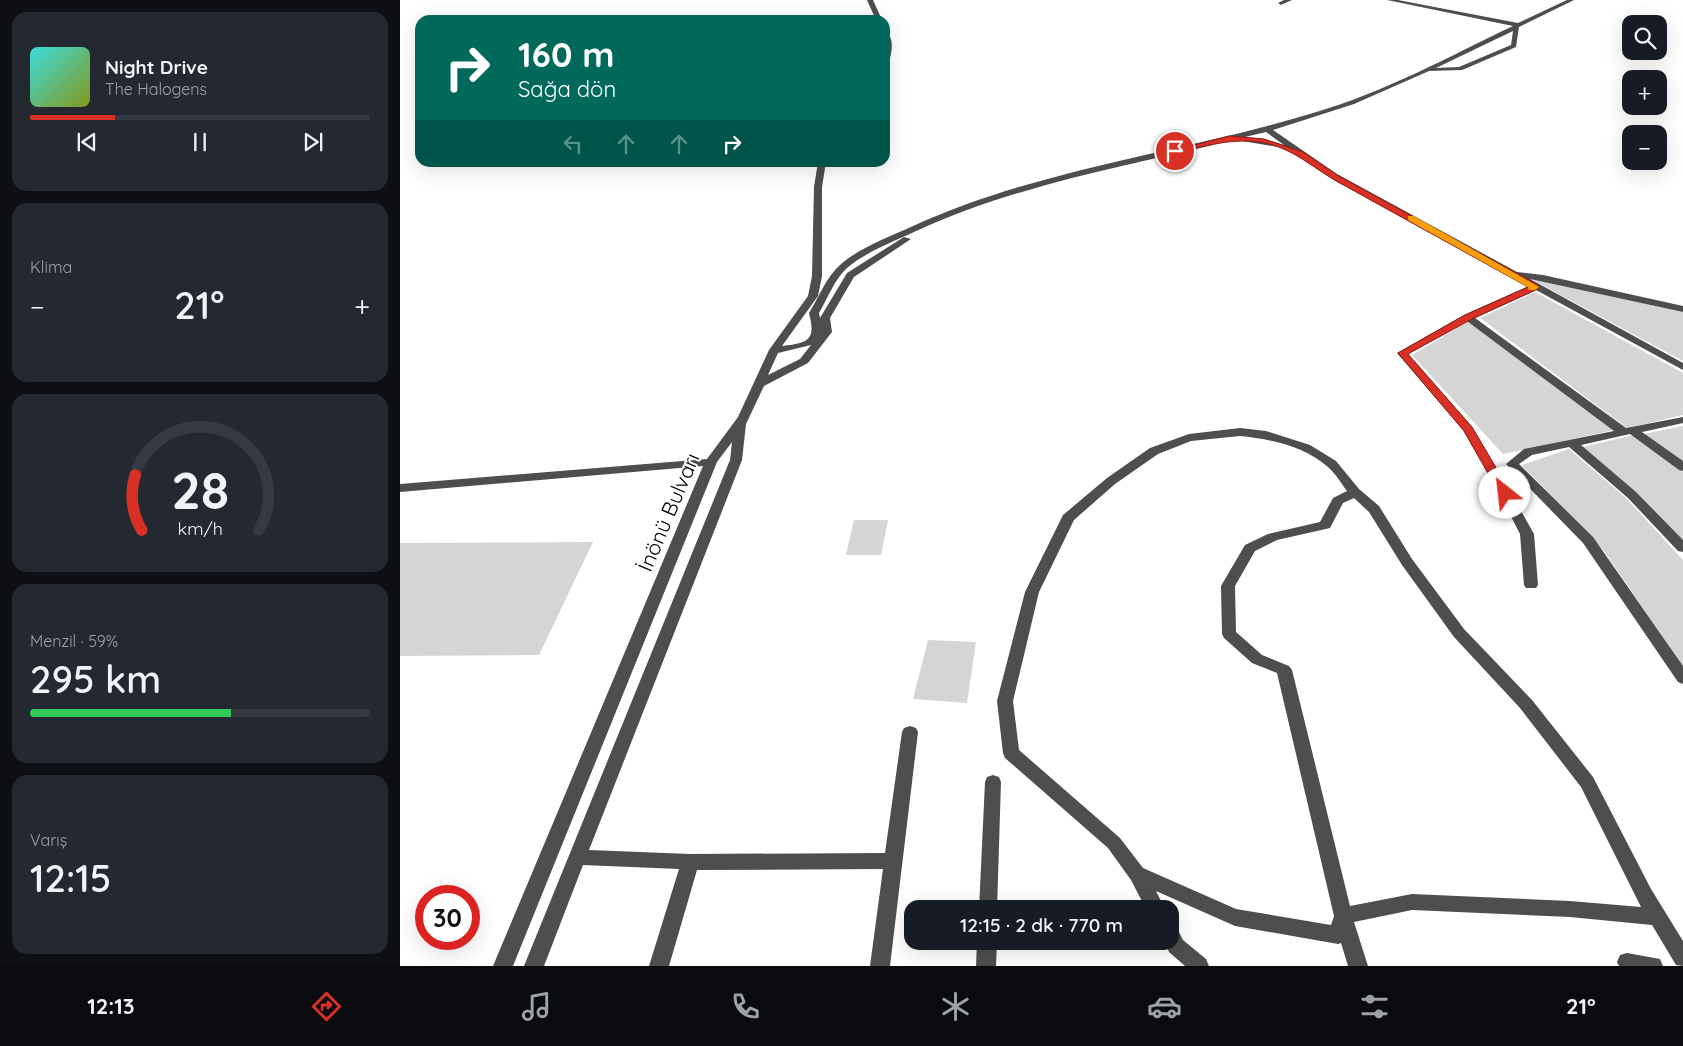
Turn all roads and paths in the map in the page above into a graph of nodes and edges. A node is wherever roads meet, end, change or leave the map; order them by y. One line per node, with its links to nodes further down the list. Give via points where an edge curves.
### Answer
1 (870, 0): 6 (street)
2 (1289, 0): 5 (street)
3 (1390, 0): 7 (street)
4 (1571, 0): 7 (street)
5 (1280, 3)
6 (877, 15)
7 (1518, 25): 8 (street); 8 (street, via 1514,46 1460,69)
8 (1424, 71): 9 (street, via 1377,93)
9 (1267, 129): 10 (street); 11 (street)
10 (1229, 138): 11 (street, via 1264,141); 13 (street, via 1032,184)
11 (1301, 154): 14 (street)
12 (821, 167): 24 (street, via 817,276 813,296)
13 (931, 221): 15 (street, via 856,258); 16 (street, via 850,275)
14 (1512, 274): 17 (street); 22 (street)
15 (832, 282): 16 (street); 18 (street)
16 (845, 283): 19 (street)
17 (1535, 287): 23 (street); 25 (street)
18 (826, 292): 19 (street); 20 (street)
19 (839, 294): 21 (street)
20 (820, 304): 21 (street); 24 (street, via 814,313 818,329 805,346)
21 (832, 305): 26 (street, via 825,318 827,332 804,361)
22 (1683, 309)
23 (1468, 317): 29 (street); 36 (street, via 1402,353 1468,429 1505,493 1527,534)
24 (774, 350): 26 (street)
25 (1683, 368)
26 (759, 384): 28 (street)
27 (1683, 420): 29 (street)
28 (740, 424): 31 (street, İnönü Bulvarı); 40 (street, via 736,460)
29 (1628, 431): 30 (street); 32 (street)
30 (1572, 443): 35 (street, via 1632,495); 37 (street, via 1528,452 1512,464 1588,540)
31 (711, 462): 33 (street); 52 (street, İnönü Bulvarı)
32 (1683, 467)
33 (400, 488)
34 (1355, 492): 43 (street, via 1332,464 1306,448 1266,435 1217,434 1189,438 1154,451 1111,481 1068,518 1032,592 1005,701 1012,753 1114,843); 46 (street, via 1338,501 1325,525 1273,537 1250,548 1228,586 1230,634 1257,659 1284,670); 47 (street, via 1374,509 1407,562 1460,633 1526,704 1587,782)
35 (1683, 548)
36 (1531, 585)
37 (1683, 678)
38 (910, 732): 41 (street)
39 (993, 782): 44 (street)
40 (577, 857): 42 (street); 53 (street)
41 (894, 861): 42 (street); 55 (street)
42 (690, 862): 54 (street)
43 (1137, 874): 45 (street); 46 (street, via 1235,917 1338,935)
44 (988, 900)
45 (1151, 900)
46 (1343, 916): 47 (street, via 1412,902 1570,909); 58 (street)
47 (1658, 917): 50 (street)
48 (1179, 949): 57 (street)
49 (987, 950): 56 (street)
50 (1683, 960)
51 (1627, 962): 59 (street)
52 (504, 966)
53 (534, 966)
54 (659, 966)
55 (880, 966)
56 (986, 966)
57 (1199, 966)
58 (1358, 966)
59 (1653, 966)

